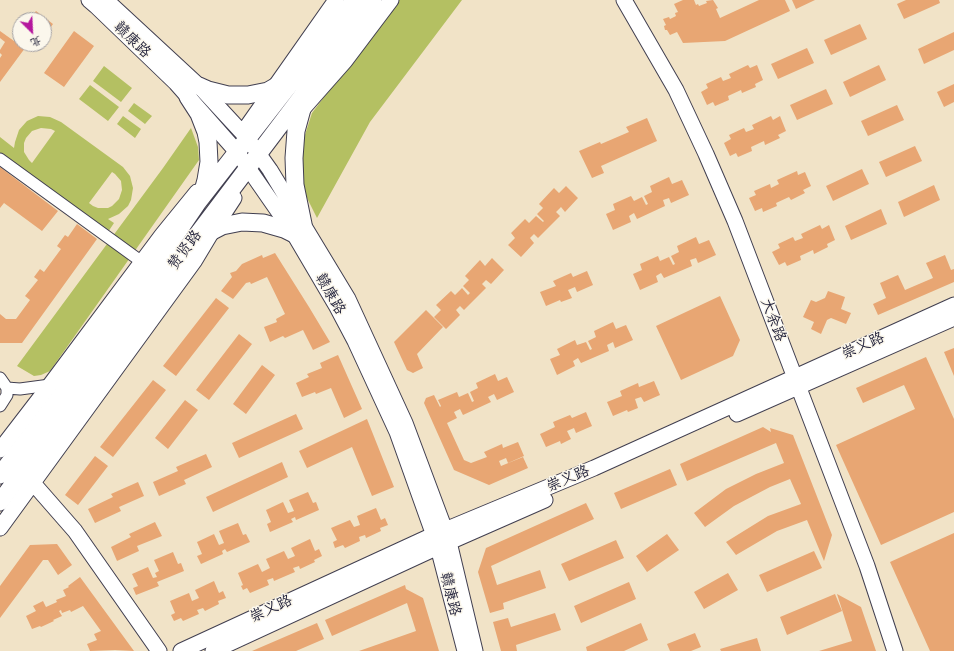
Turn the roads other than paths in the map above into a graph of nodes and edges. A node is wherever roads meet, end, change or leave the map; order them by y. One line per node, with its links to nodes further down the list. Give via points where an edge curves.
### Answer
1 (89, 0): 11 (main road, 赣康路, via 170,77)
2 (106, 0): 11 (main road, 赣康路)
3 (336, 0): 10 (main road)
4 (354, 0): 8 (main road, 赞贤路)
5 (373, 0): 9 (main road, 赞贤路)
6 (391, 0): 12 (main road, via 345,62)
7 (624, 0): 26 (main road, 大余路, via 676,90 706,154 735,221)
8 (301, 69): 10 (main road); 13 (main road, 赞贤路)
9 (321, 71): 12 (main road, via 308,90); 16 (main road, 赞贤路)
10 (274, 88): 11 (main road, via 258,94 238,96); 13 (main road)
11 (194, 91): 13 (main road, 赣康路); 14 (main road, 赣康路); 17 (main road, via 209,152)
12 (301, 111): 16 (main road); 19 (main road, via 296,131 294,159)
13 (245, 136): 14 (main road, 赞贤路); 16 (main road, 赣康路)
14 (235, 149): 16 (main road, 赣康路); 17 (main road); 18 (main road, 赞贤路)
15 (0, 159): 22 (street)
16 (255, 163): 19 (main road, 赣康路, via 270,170); 20 (main road); 21 (main road, 赞贤路)
17 (206, 180): 18 (main road); 22 (main road)
18 (198, 202): 31 (main road, 赞贤路, via 62,393)
19 (298, 229): 20 (main road, via 253,222 231,224); 35 (main road, 赣康路, via 348,299 406,423)
20 (213, 230): 21 (main road); 32 (main road, via 195,260)
21 (188, 247): 33 (main road, 赞贤路)
22 (142, 262): 27 (main road)
23 (954, 305): 26 (main road, 崇义路)
24 (954, 318): 26 (main road, 崇义路)
25 (0, 378): 28 (street)
26 (797, 382): 35 (main road, 崇义路, via 594,468); 41 (main road, 大余路, via 867,566)
27 (50, 385): 28 (street); 30 (main road)
28 (7, 388): 29 (street, via 7,395)
29 (0, 406)
30 (0, 450)
31 (0, 475)
32 (33, 484): 34 (main road); 36 (main road, via 75,531)
33 (0, 502)
34 (0, 528)
35 (441, 538): 37 (main road, 崇义路); 38 (main road, 崇义路); 39 (main road, 赣康路); 40 (main road, 赣康路)
36 (159, 651)
37 (181, 651)
38 (213, 651)
39 (465, 651)
40 (475, 651)
41 (895, 651)

